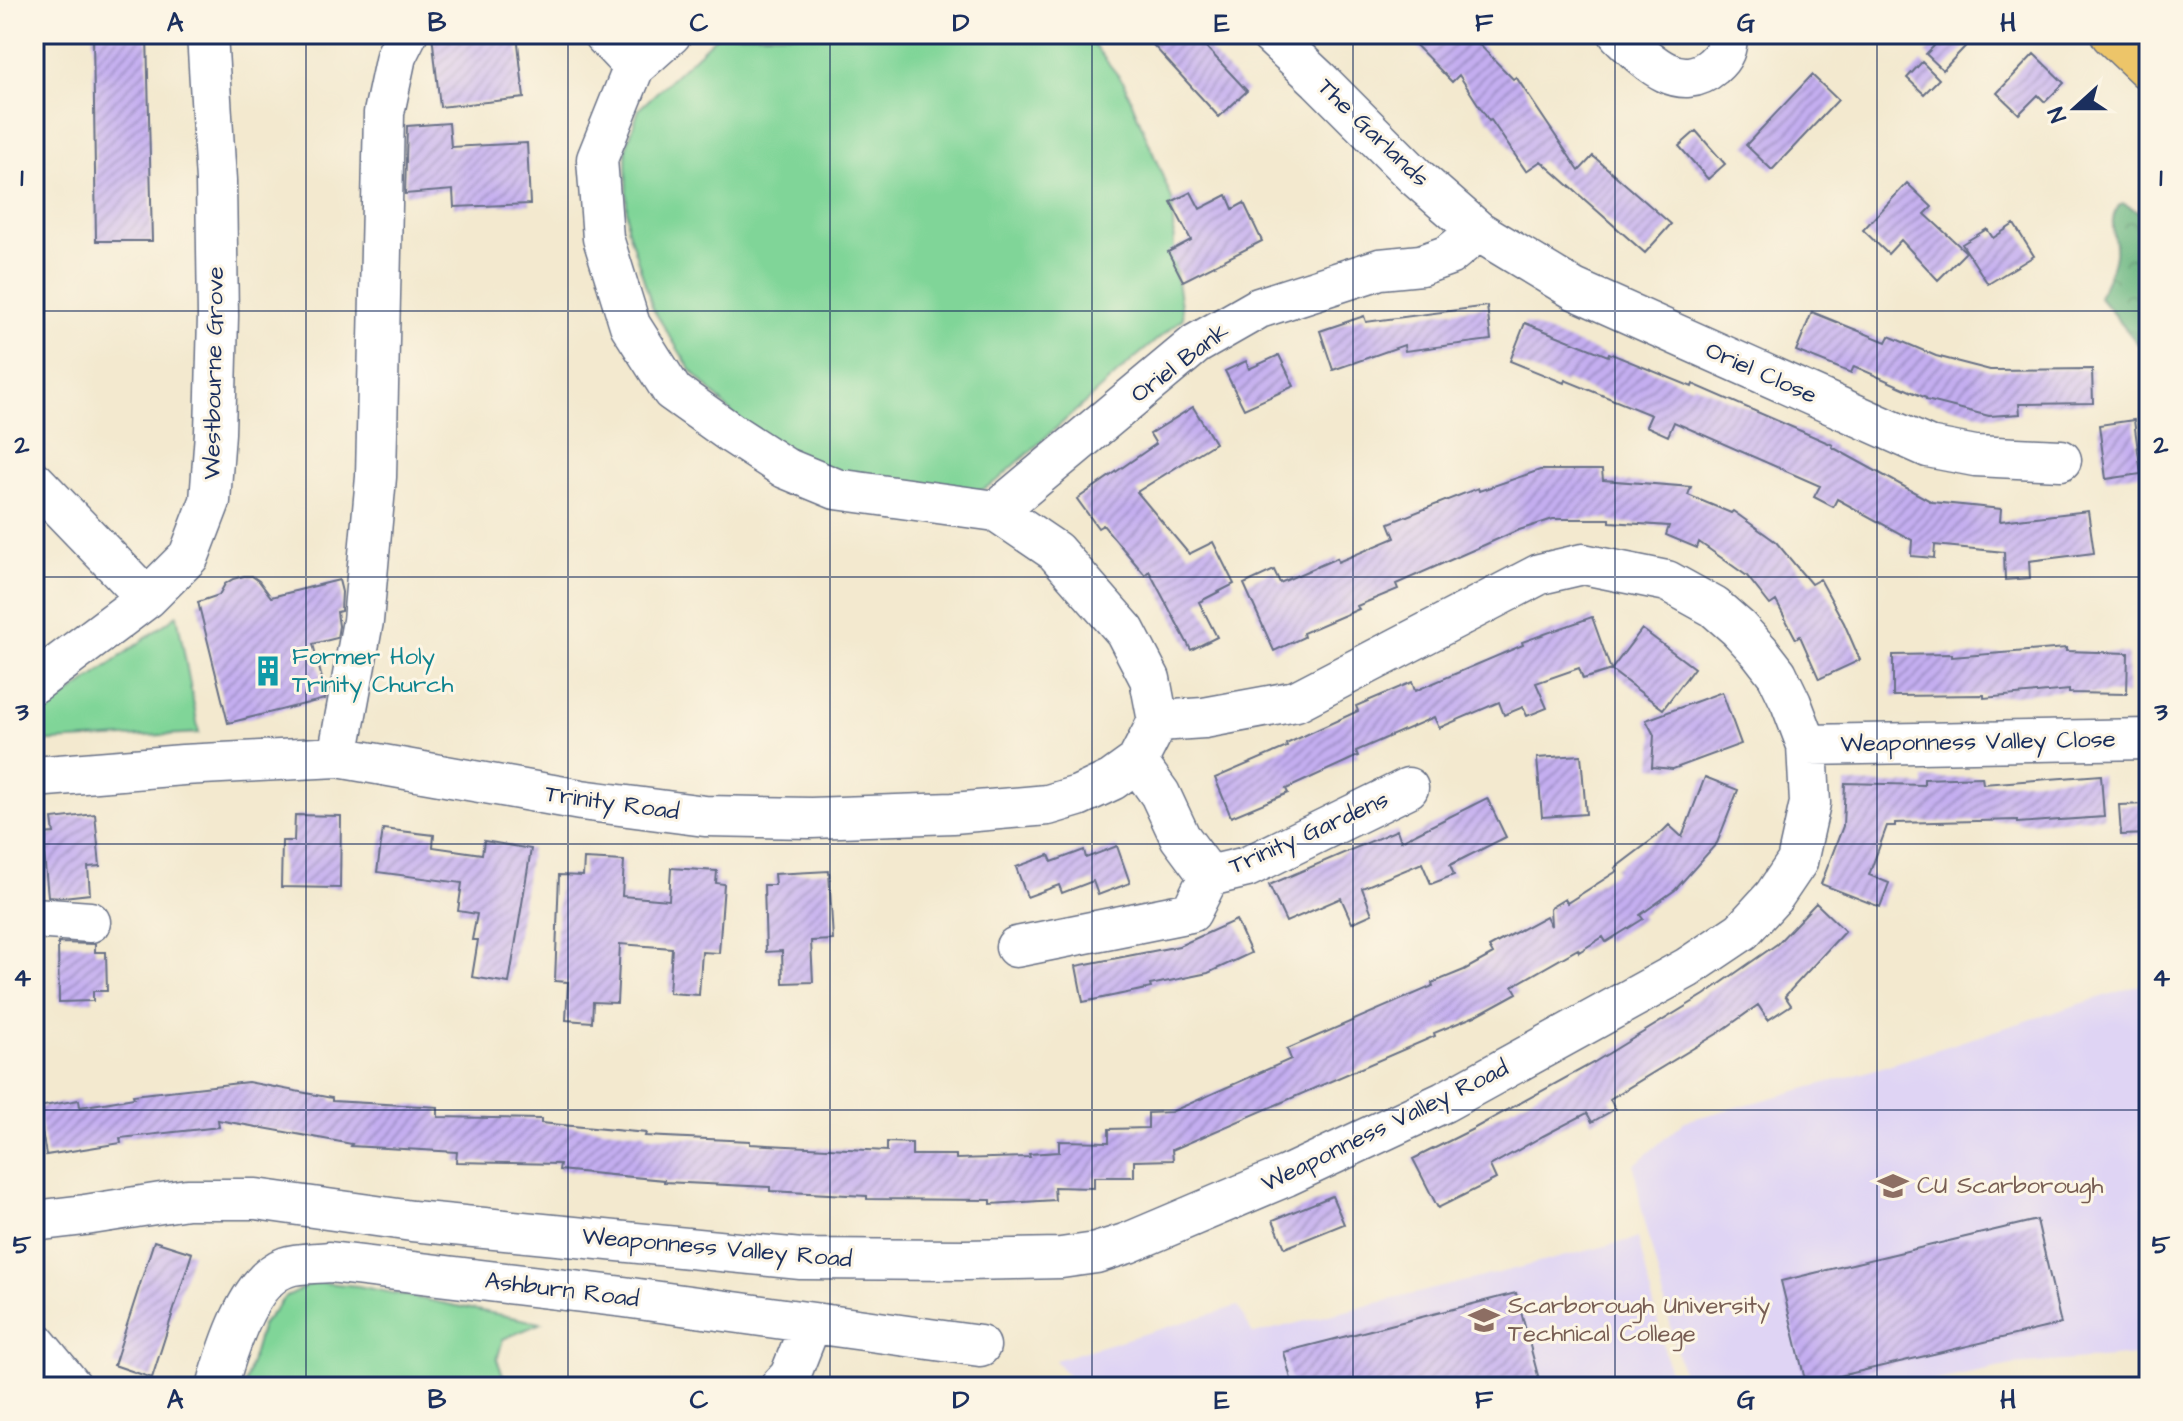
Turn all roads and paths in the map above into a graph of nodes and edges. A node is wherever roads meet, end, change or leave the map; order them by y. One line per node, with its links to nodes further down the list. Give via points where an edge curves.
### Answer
1 (207, 34): 15 (street, Westbourne Grove, via 218,316 210,501 189,556)
2 (407, 34): 20 (street, via 396,56 384,113 376,477 363,621)
3 (603, 34): 9 (street)
4 (671, 34): 9 (street)
5 (1270, 34): 11 (street, The Garlands)
6 (1619, 34): 7 (street, via 1671,76 1694,78 1721,59)
7 (1727, 34)
8 (2113, 34): 10 (main road)
9 (634, 67): 14 (street, via 597,159 603,238 630,325 672,391 785,468 836,489)
10 (2149, 68)
11 (1478, 231): 12 (street, Oriel Close, via 1574,289 1928,447 1975,456); 14 (street, Oriel Bank, via 1449,255 1421,265 1380,269 1259,308 1196,344)
12 (2061, 460)
13 (34, 481): 15 (street)
14 (996, 511): 17 (street, via 1055,551 1125,631 1150,679)
15 (147, 598): 16 (street, Westbourne Grove)
16 (34, 683)
17 (1158, 721): 19 (street, Weaponness Valley Road, via 1296,701 1540,574 1583,564 1667,581 1714,607 1777,674); 21 (street, Trinity Road)
18 (2149, 739): 19 (street, Weaponness Valley Close)
19 (1807, 745): 28 (street, Weaponness Valley Road, via 1810,803 1797,862 1742,931 1687,968 1444,1102 1286,1176 1096,1253 1032,1259 801,1259 412,1221 256,1199 187,1199)
20 (338, 757): 21 (street, Trinity Road, via 705,816 811,818 1048,805 1112,780); 22 (street, Trinity Road)
21 (1137, 762): 24 (street)
22 (34, 777)
23 (1408, 788): 24 (street, Trinity Gardens, via 1247,867)
24 (1209, 876): 27 (street, via 1191,912)
25 (34, 918): 26 (street)
26 (90, 922)
27 (1016, 947)
28 (34, 1221)
29 (811, 1323): 31 (street, Ashburn Road); 33 (street, Ashburn Road, via 329,1262 287,1266 265,1279 255,1293); 34 (street, via 790,1376)
30 (34, 1341): 32 (street)
31 (980, 1346)
32 (72, 1387)
33 (217, 1387)
34 (780, 1387)

